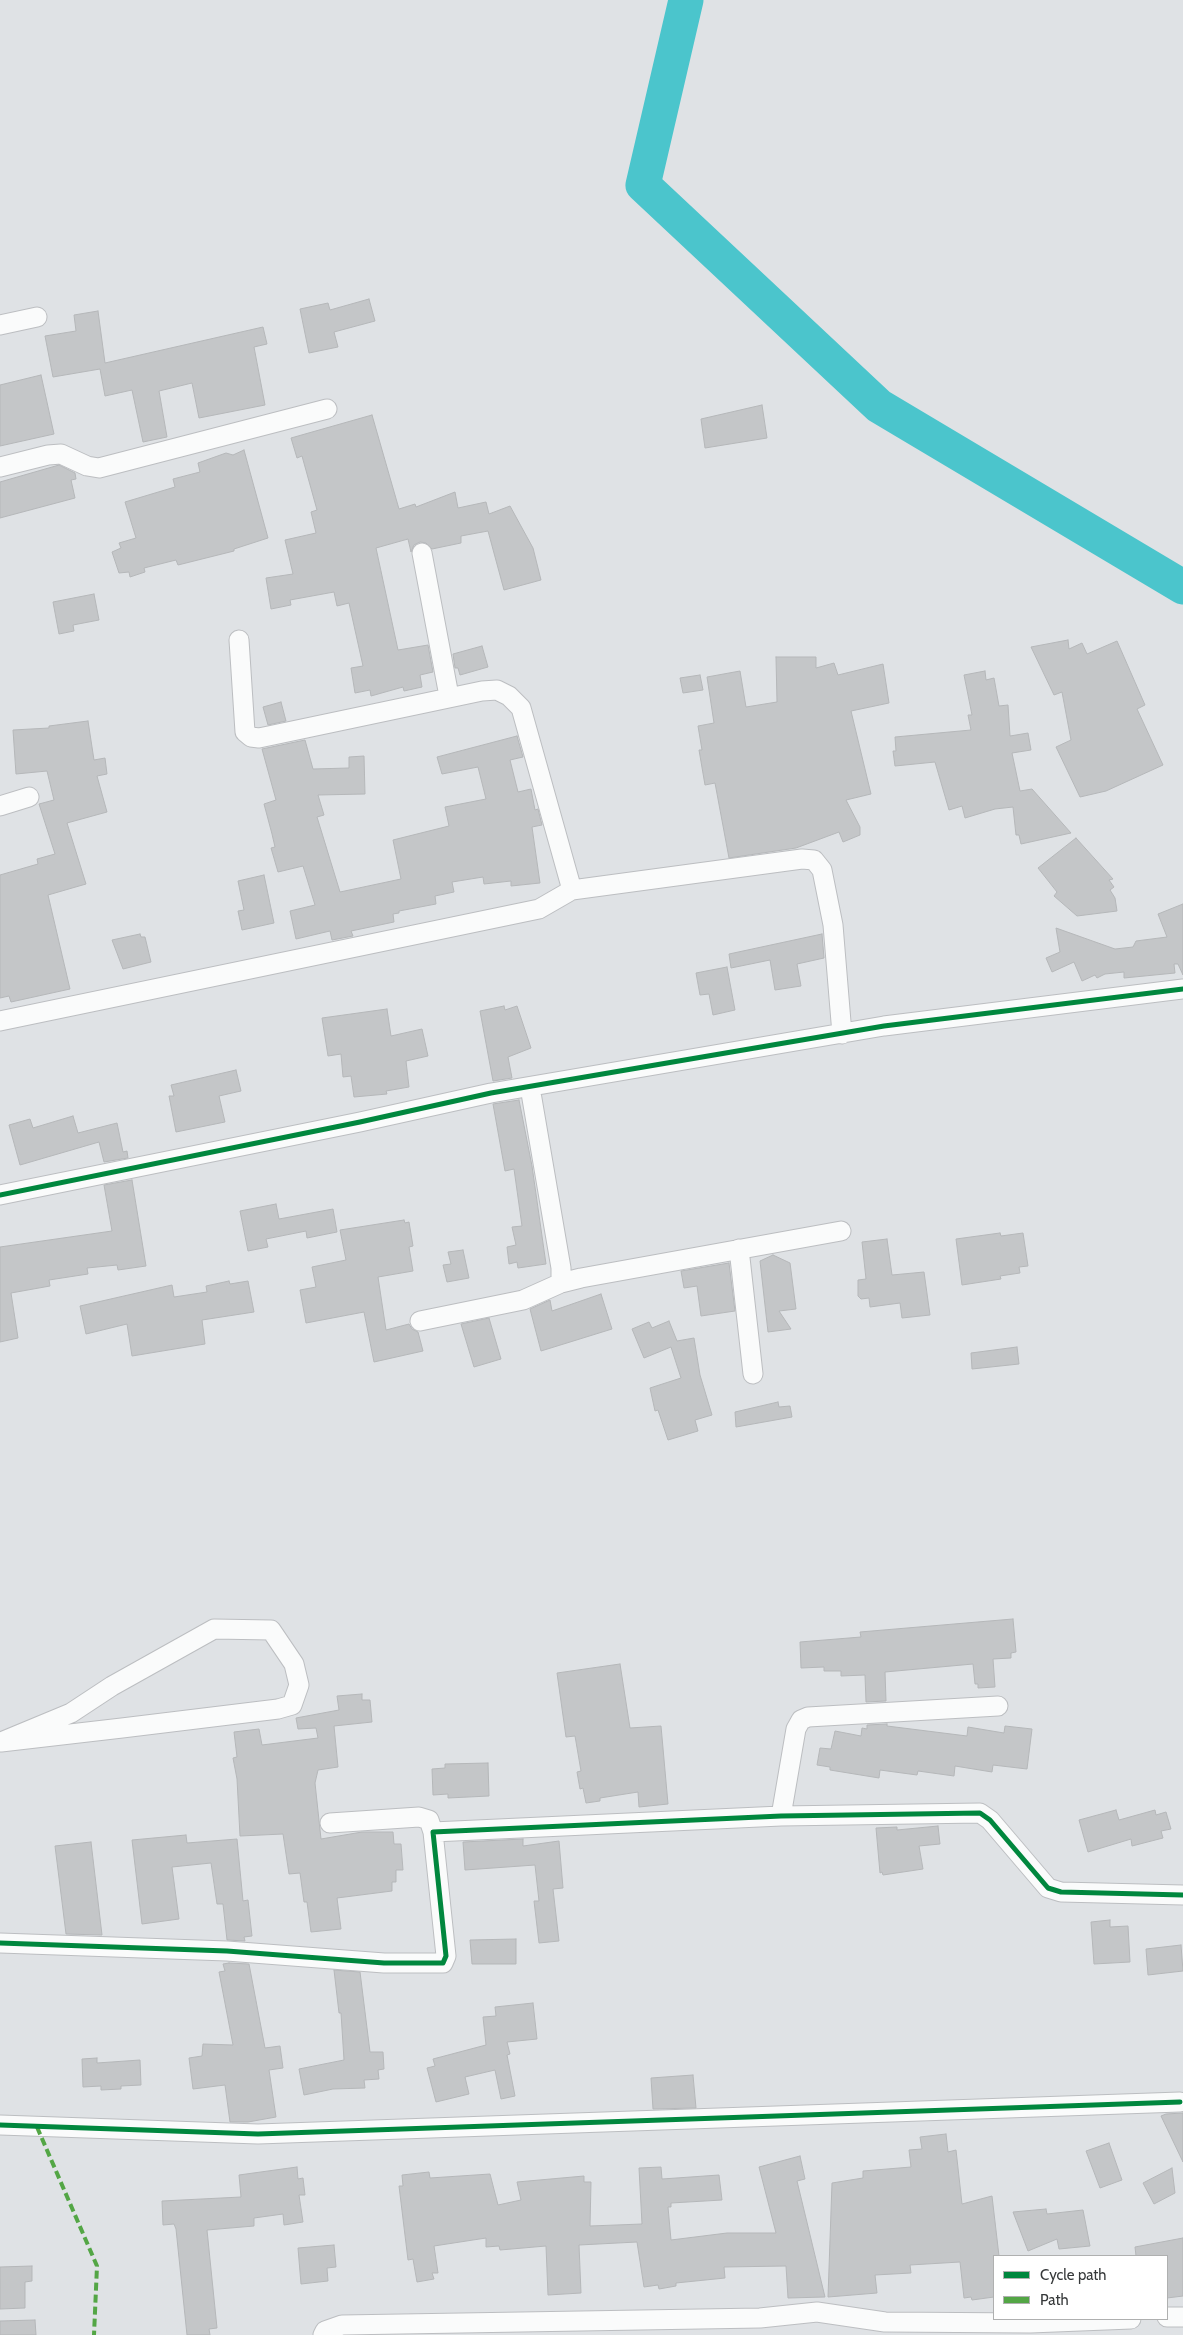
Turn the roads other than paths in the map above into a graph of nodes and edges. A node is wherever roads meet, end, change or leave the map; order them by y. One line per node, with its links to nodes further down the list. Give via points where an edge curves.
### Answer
1 (37, 318): 2 (street)
2 (0, 325)
3 (327, 409): 4 (street, via 99,468 61,454)
4 (0, 467)
5 (422, 553): 7 (street)
6 (240, 640): 7 (street, via 245,732 251,737 259,738)
7 (449, 696): 10 (street, via 497,690 521,708)
8 (29, 797): 9 (street)
9 (0, 806)
10 (572, 890): 12 (street, via 539,909); 13 (street, via 814,860 822,870 833,924)
11 (1183, 989): 13 (street)
12 (0, 1021)
13 (842, 1034): 14 (street)
14 (530, 1088): 15 (street, via 491,1093); 18 (street)
15 (0, 1195)
16 (841, 1232): 17 (street)
17 (739, 1249): 18 (street); 20 (street)
18 (561, 1282): 19 (street, via 523,1300)
19 (420, 1321)
20 (753, 1374)
21 (998, 1706): 23 (street, via 801,1720 796,1729)
22 (1, 1742): 22 (street, via 71,1713 112,1686 214,1629 271,1630 294,1664 299,1685 292,1705 278,1709)
23 (781, 1816): 25 (street); 26 (street, via 980,1813 990,1820 1048,1888 1060,1892)
24 (330, 1823): 25 (street, via 419,1817 429,1820)
25 (433, 1832): 27 (street, via 446,1956 443,1963 384,1964 227,1951)
26 (1183, 1895)
27 (0, 1943)
28 (1180, 2102): 29 (street, via 258,2134)
29 (0, 2125)
30 (1183, 2316): 31 (street)
31 (1168, 2317)
32 (1106, 2320): 33 (street)
33 (886, 2328): 34 (street, via 817,2312 760,2318 342,2326)
34 (322, 2335)

